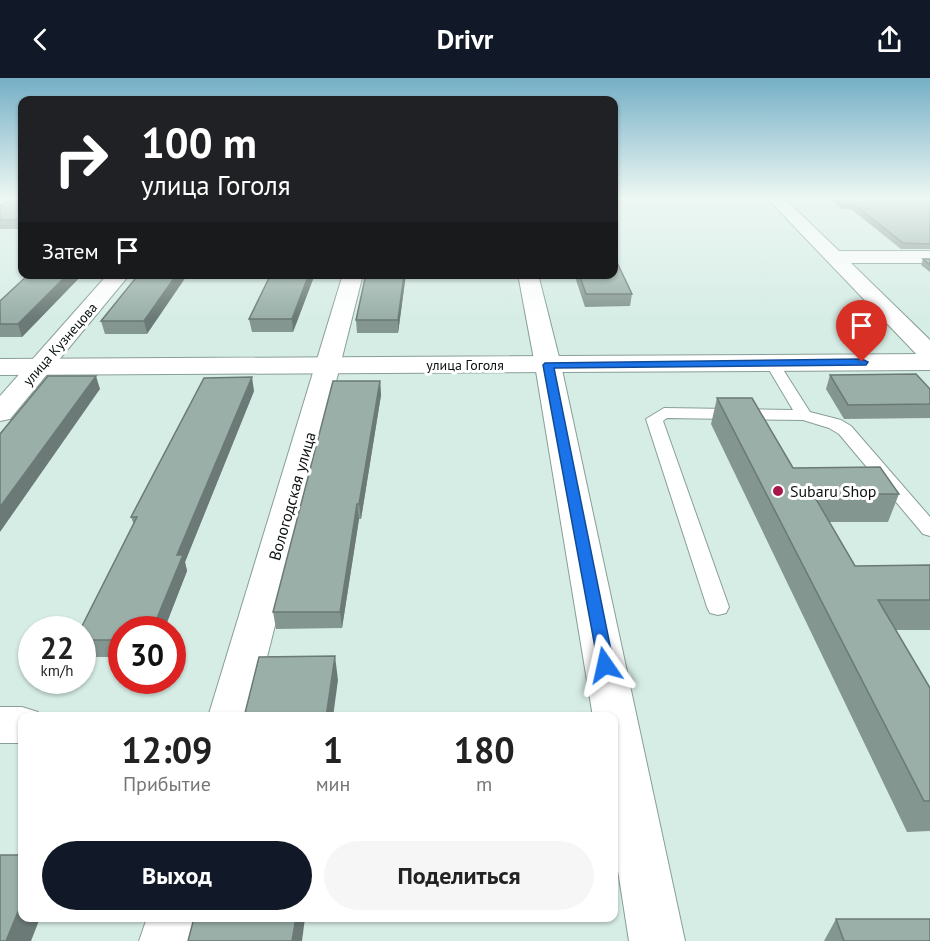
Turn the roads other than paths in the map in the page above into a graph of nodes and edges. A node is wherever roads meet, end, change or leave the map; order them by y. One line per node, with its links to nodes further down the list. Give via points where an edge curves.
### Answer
1 (816, 237): 2 (main road)
2 (836, 257): 3 (main road); 7 (main road)
3 (930, 257)
4 (116, 279): 13 (main road, улица Кузнецова)
5 (352, 279): 10 (main road, Вологодская улица)
6 (529, 279): 11 (main road)
7 (930, 354)
8 (930, 362): 9 (main road, улица Гоголя)
9 (772, 363): 11 (main road, улица Гоголя); 15 (lane)
10 (329, 364): 11 (main road, улица Гоголя); 13 (main road, улица Гоголя); 18 (main road, Вологодская улица)
11 (548, 365): 19 (main road)
12 (0, 367): 13 (main road, улица Гоголя)
13 (39, 367): 14 (main road, улица Кузнецова)
14 (0, 412)
15 (804, 415): 16 (lane, via 845,430); 17 (lane, via 664,413 654,419)
16 (930, 530)
17 (718, 607)
18 (232, 712)
19 (614, 712)
20 (0, 725): 21 (main road)
21 (18, 725)
22 (618, 735): 25 (main road)
23 (173, 922): 24 (main road)
24 (167, 941)
25 (657, 941)

